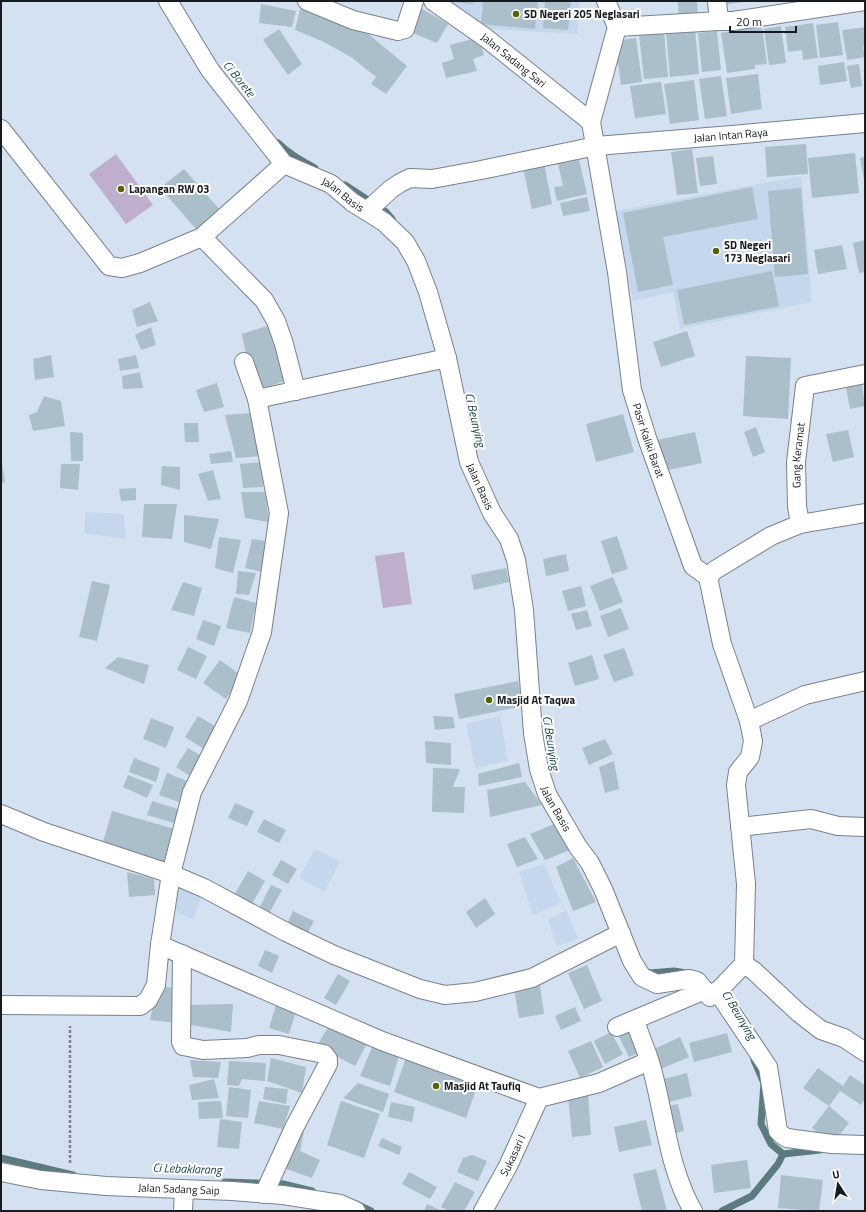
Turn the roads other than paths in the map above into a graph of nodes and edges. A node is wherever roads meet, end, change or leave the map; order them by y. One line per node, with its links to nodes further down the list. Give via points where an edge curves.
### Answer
1 (168, 1): 14 (street, Jalan Basis, via 210,70)
2 (307, 1): 3 (street, via 353,20 398,31 405,29)
3 (414, 1)
4 (433, 1): 10 (street, Jalan Sadang Sari, via 486,38)
5 (606, 1): 9 (street)
6 (717, 1): 8 (street)
7 (865, 1): 8 (street)
8 (719, 21): 9 (street)
9 (617, 28): 10 (street)
10 (591, 122): 13 (street, Pasir Kaliki Barat)
11 (865, 123): 13 (street, Jalan Intan Raya)
12 (1, 129): 16 (street, via 109,266 122,268 140,263)
13 (596, 146): 15 (street, Jalan Intan Raya, via 474,172 432,179 410,178 391,189); 24 (street, Pasir Kaliki Barat, via 617,272 632,390 693,566)
14 (284, 164): 15 (street, Jalan Basis, via 331,184); 16 (street)
15 (366, 211): 17 (street, Jalan Basis, via 384,222 405,242 416,261)
16 (202, 237): 20 (street, via 264,300 276,321)
17 (447, 358): 20 (street); 31 (street, Jalan Basis, via 469,462 492,513 509,538 516,560 524,610 538,768 547,794 590,863)
18 (244, 362): 21 (street)
19 (865, 374): 23 (street, Gang Keramat, via 804,386 796,462)
20 (296, 391): 21 (street)
21 (257, 399): 30 (street, via 279,513 262,632 238,701 192,792)
22 (865, 513): 23 (street)
23 (800, 524): 24 (street, via 771,536 715,570)
24 (708, 577): 26 (street, via 722,644)
25 (865, 681): 26 (street, via 806,695)
26 (749, 721): 28 (street, via 753,740 750,757 738,772 736,785)
27 (1, 814): 30 (street, via 44,832)
28 (740, 827): 29 (street, via 811,820 838,826); 34 (street, via 746,884)
29 (865, 827)
30 (171, 874): 31 (street, via 204,888 334,955 420,989 445,995 475,992 532,978); 32 (street)
31 (621, 933): 35 (street, Jalan Basis, via 632,961 642,977 657,984 689,979 697,981)
32 (160, 945): 33 (street); 36 (street, via 156,985 148,1000 140,1006)
33 (182, 954): 41 (street, via 382,1041); 44 (street, via 183,1046 203,1050 279,1045 324,1054 328,1059 328,1064 294,1128)
34 (744, 964): 35 (street); 39 (street, via 821,1030 844,1038)
35 (712, 993): 37 (street, via 654,1011); 42 (street, via 768,1067 778,1131 782,1135 787,1138 832,1144)
36 (1, 1005)
37 (635, 1020): 38 (street); 40 (street)
38 (618, 1027)
39 (865, 1052)
40 (649, 1061): 41 (street, via 599,1082); 49 (street, via 667,1140 678,1177)
41 (539, 1098): 48 (street, Sukasari I, via 508,1166)
42 (865, 1145)
43 (1, 1172): 45 (street, Jalan Sadang Saip, via 55,1182)
44 (268, 1187): 45 (street, Jalan Sadang Saip, via 232,1191); 47 (street, Jalan Sadang Saip, via 340,1204)
45 (184, 1190): 46 (street)
46 (183, 1211)
47 (356, 1211)
48 (483, 1211)
49 (693, 1211)

